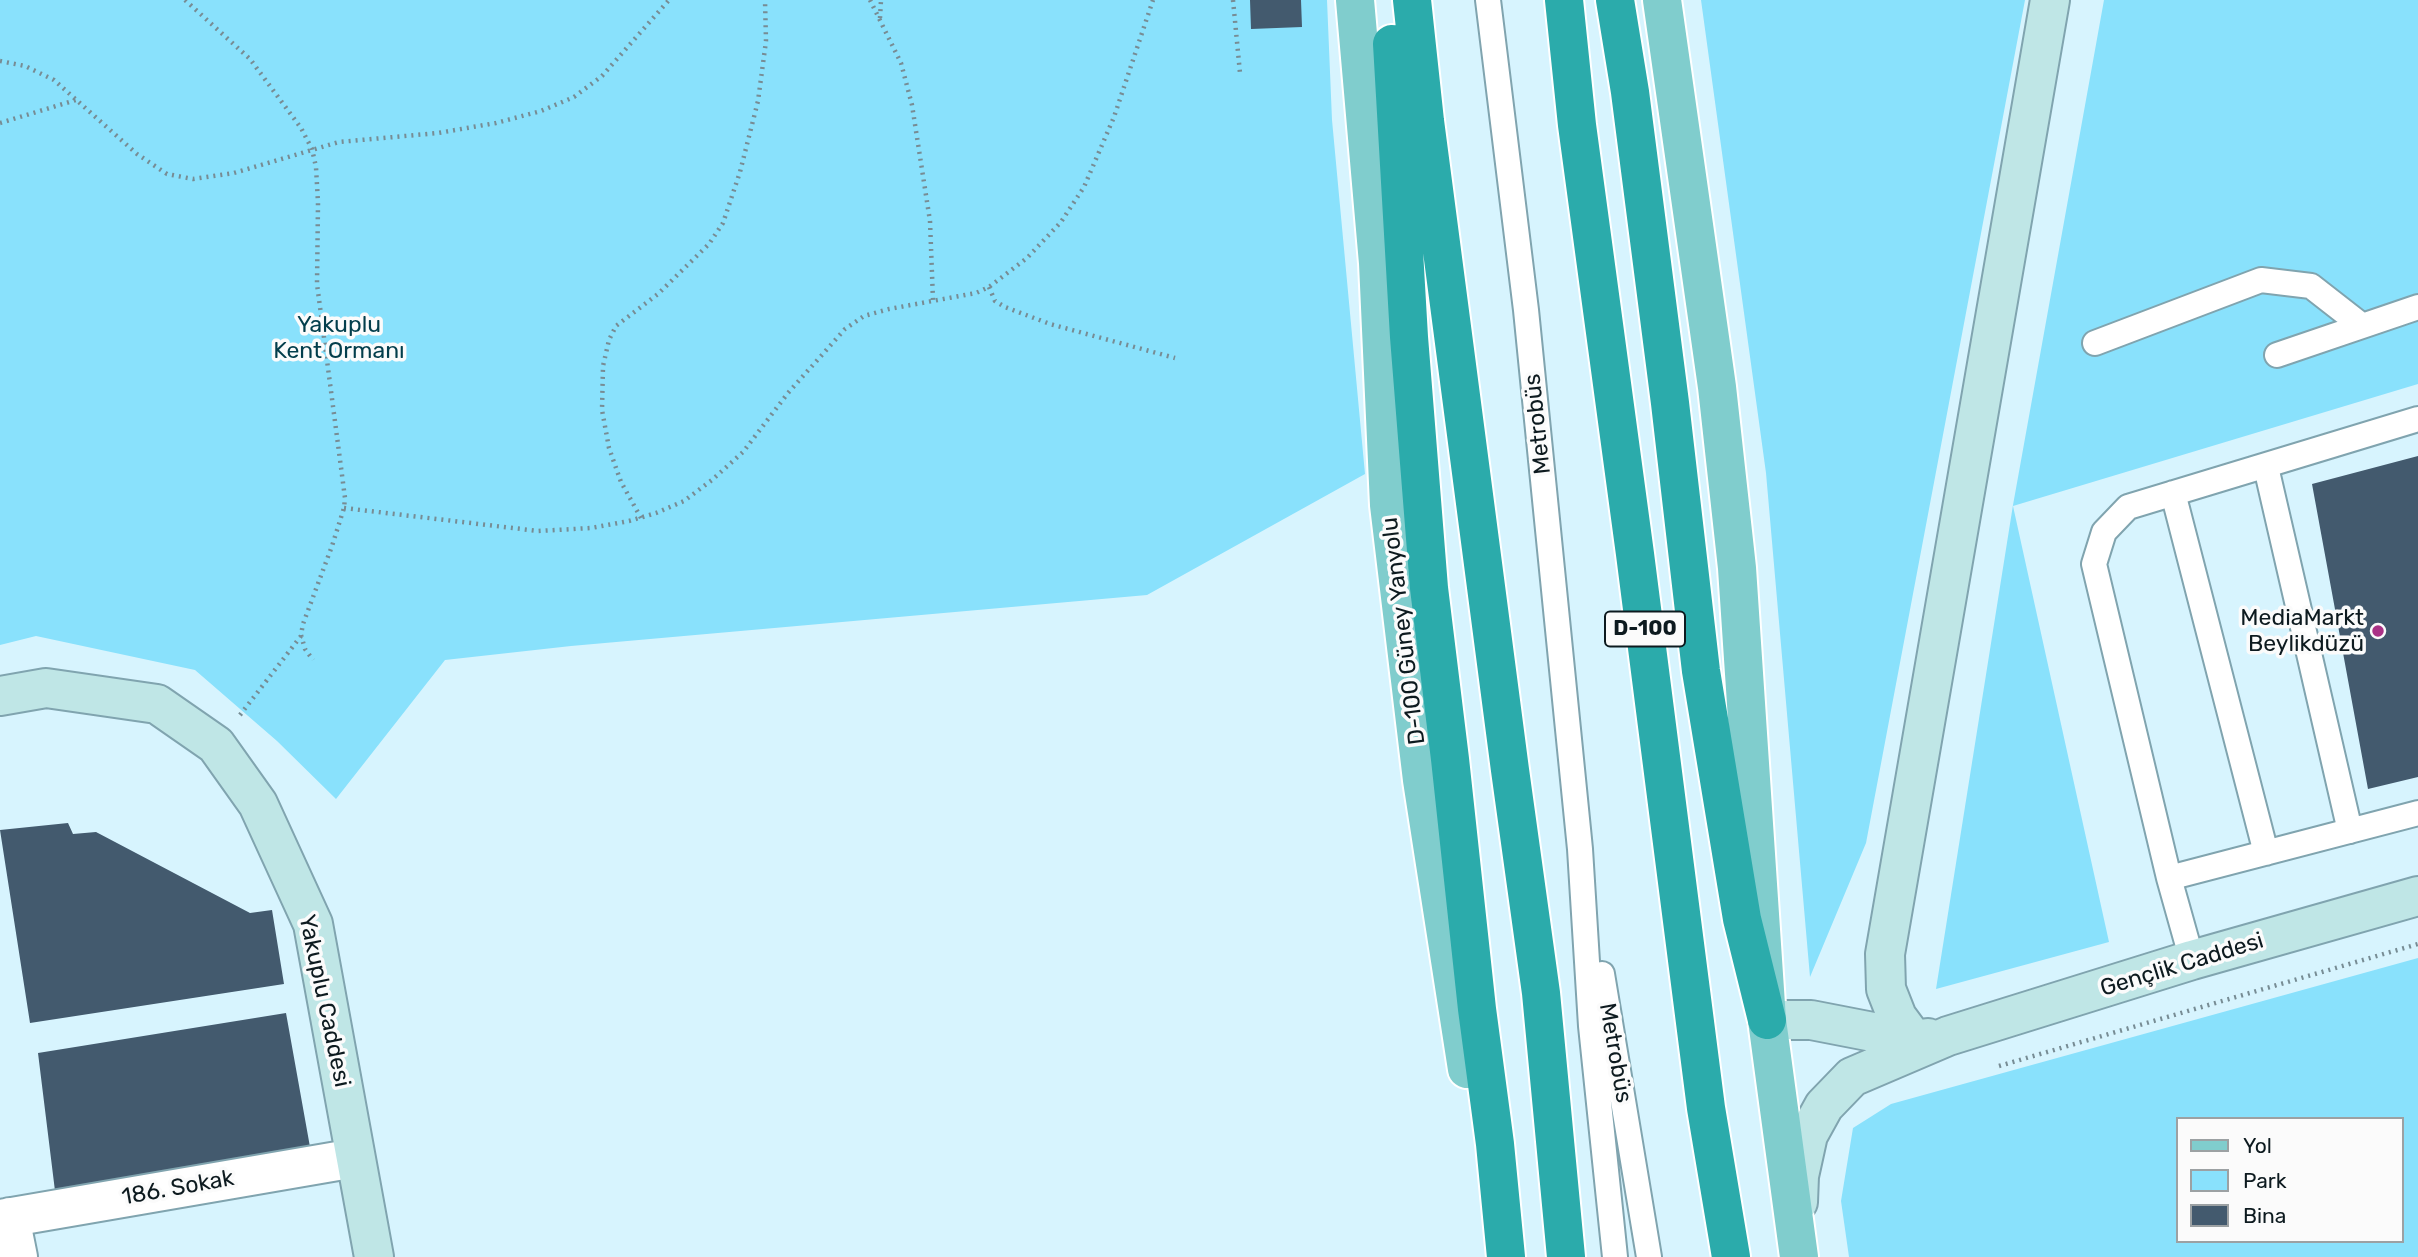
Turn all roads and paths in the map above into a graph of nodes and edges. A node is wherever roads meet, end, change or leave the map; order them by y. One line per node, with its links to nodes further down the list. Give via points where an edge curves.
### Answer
1 (186, 0): 21 (path, via 250,58)
2 (669, 0): 21 (path, via 602,76 574,97 541,111 496,123)
3 (765, 0): 33 (path, via 766,41 758,101 723,223 709,244 616,326 609,340 602,410 608,448)
4 (870, 0): 16 (path)
5 (881, 0): 16 (path)
6 (1153, 0): 22 (path, via 1114,117 1084,187 1061,222 1027,258)
7 (1233, 0): 18 (path)
8 (1355, 0): 54 (main road, D-100 Güney Yanyolu, via 1378,263 1389,505 1422,780)
9 (1396, 0): 55 (highway, via 1392,30 1397,135 1429,588)
10 (1412, 0): 56 (highway, via 1541,993)
11 (1488, 0): 40 (lane, Metrobüs, via 1526,310)
12 (1564, 0): 59 (highway, D-100, via 1703,1082)
13 (1615, 0): 46 (highway, via 1701,671 1742,919)
14 (1662, 0): 46 (main road, via 1717,387 1737,568)
15 (2050, 0): 47 (main road, via 1885,954 1886,989 1897,1017)
16 (880, 19): 23 (path, via 901,63 912,105 930,221)
17 (0, 61): 19 (path, via 25,66 54,80)
18 (1240, 73)
19 (76, 100): 20 (path); 21 (path, via 136,154 167,174 193,179 234,173)
20 (0, 123)
21 (312, 149): 32 (path, via 318,202 317,284)
22 (989, 287): 23 (path); 28 (path, via 995,301 1005,307)
23 (933, 300): 33 (path, via 864,316 845,329 743,452 684,501)
24 (2418, 307): 25 (lane)
25 (2361, 325): 26 (lane, via 2311,286 2261,280); 27 (lane)
26 (2095, 343)
27 (2277, 355)
28 (1175, 358)
29 (2418, 419): 30 (lane)
30 (2266, 467): 31 (lane); 39 (lane)
31 (2173, 493): 41 (lane); 42 (lane, via 2128,507 2104,532 2094,564)
32 (344, 508): 33 (path, via 538,531 591,528); 34 (path)
33 (641, 518)
34 (301, 635): 35 (path); 37 (path)
35 (313, 660)
36 (0, 696): 37 (main road, Yakuplu Caddesi, via 46,688 157,704)
37 (216, 745): 49 (main road, Yakuplu Caddesi, via 258,804 313,924)
38 (2418, 813): 39 (lane)
39 (2350, 831): 41 (lane)
40 (1580, 849): 57 (lane, Metrobüs, via 1591,1026); 58 (lane, Metrobüs)
41 (2266, 853): 42 (lane)
42 (2169, 878): 45 (lane)
43 (2418, 896): 45 (main road, Gençlik Caddesi)
44 (2418, 944): 48 (path)
45 (2192, 960): 47 (main road, Gençlik Caddesi)
46 (1768, 1020): 47 (main road, via 1811,1020); 51 (main road)
47 (1931, 1038): 51 (main road, Gençlik Caddesi, via 1852,1077 1824,1106 1808,1135 1799,1176)
48 (1992, 1068)
49 (355, 1158): 50 (street, 186. Sokak); 53 (main road, Yakuplu Caddesi)
50 (5, 1218): 52 (street)
51 (1798, 1252)
52 (18, 1257)
53 (374, 1257)
54 (1496, 1257)
55 (1506, 1257)
56 (1566, 1257)
57 (1615, 1257)
58 (1649, 1257)
59 (1731, 1257)

